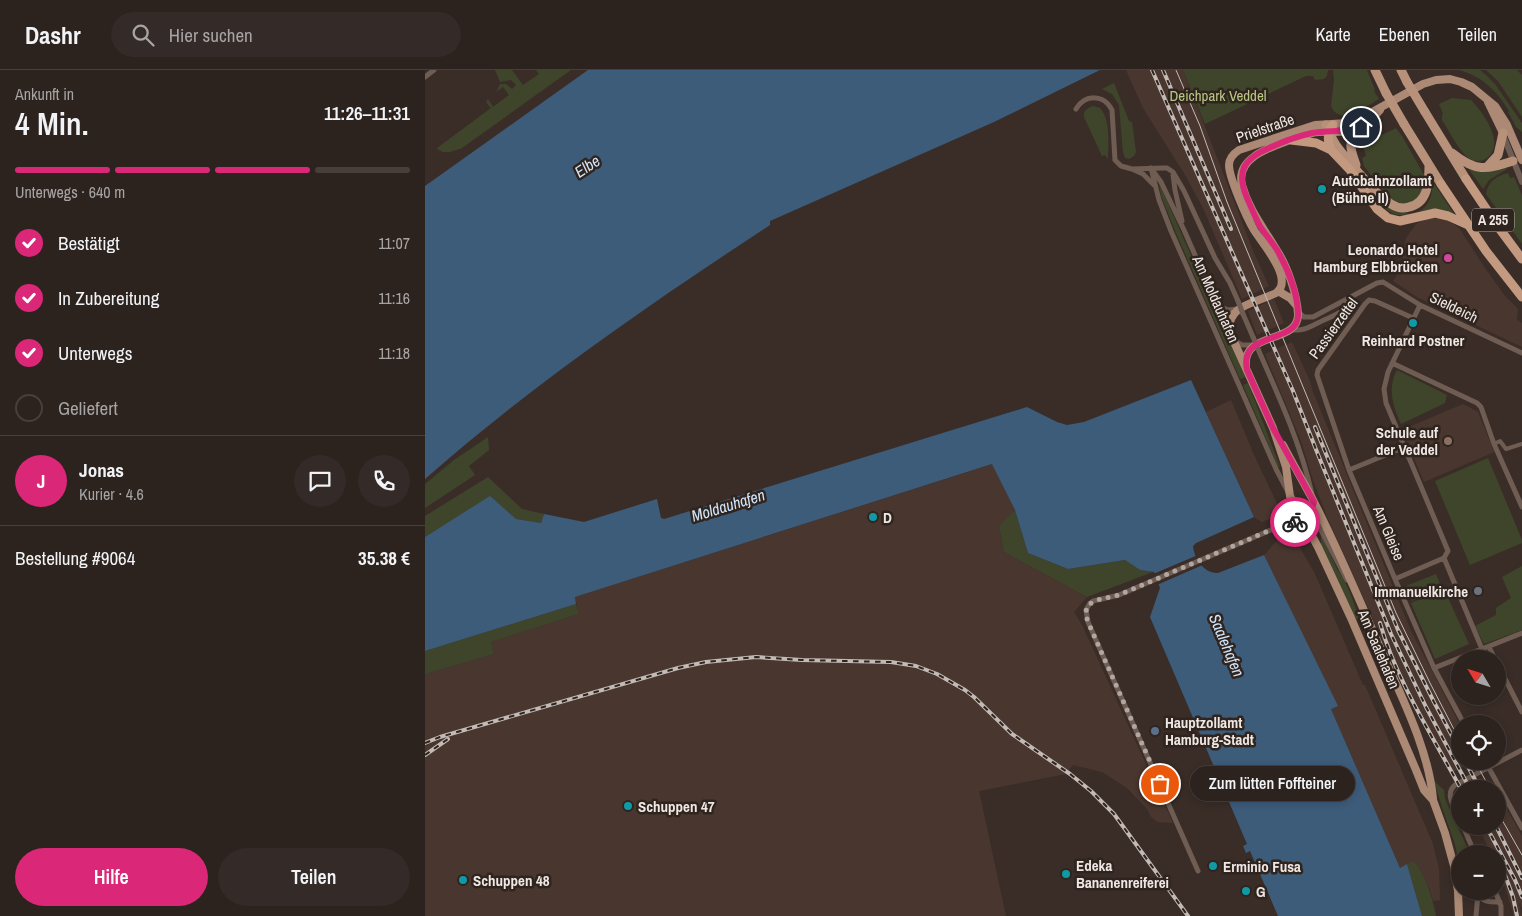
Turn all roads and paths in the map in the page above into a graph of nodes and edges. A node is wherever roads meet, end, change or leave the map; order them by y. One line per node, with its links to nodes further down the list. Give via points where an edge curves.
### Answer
1 (434, 70): 4 (street)
2 (1375, 70): 15 (highway, bridge)
3 (1401, 70): 12 (highway, bridge)
4 (425, 76)
5 (1485, 96): 6 (main road, via 1461,82 1436,80); 10 (main road); 14 (main road, via 1502,115)
6 (1383, 106): 8 (main road, via 1356,121); 9 (main road, via 1373,119)
7 (1076, 109): 18 (street, via 1089,98 1108,103 1115,160)
8 (1329, 127): 9 (main road, via 1347,132); 11 (main road, Prielstraße); 13 (highway); 19 (highway, via 1336,145); 26 (main road, Prielstraße, via 1315,125 1237,151 1230,159 1230,174 1251,223 1273,256 1282,280)
9 (1357, 128): 19 (highway, via 1350,145)
10 (1503, 133): 14 (street); 16 (highway, via 1499,155)
11 (1291, 140): 13 (highway, via 1316,143); 33 (main road, Prielstraße, via 1270,147 1253,158 1244,168 1241,178 1255,217 1278,252 1293,287)
12 (1446, 148): 16 (highway, via 1469,165); 25 (highway, A 255)
13 (1331, 150): 23 (highway, via 1350,170 1377,209 1388,218 1400,221 1435,213)
14 (1520, 159): 16 (highway); 21 (street)
15 (1429, 166): 19 (highway, via 1425,194 1417,204 1405,208 1385,200); 23 (highway, A 255)
16 (1487, 167)
17 (1151, 168): 18 (street); 20 (street, via 1167,168); 22 (street, Am Moldauhafen); 24 (street)
18 (1131, 169): 22 (street)
19 (1357, 170)
20 (1173, 172): 24 (street); 32 (street, Am Moldauhafen)
21 (1522, 182)
22 (1156, 187): 47 (street, Am Moldauhafen, via 1171,231)
23 (1468, 225): 27 (highway, A 255)
24 (1184, 230): 30 (street)
25 (1522, 259)
26 (1278, 291): 32 (main road); 33 (main road, via 1290,298)
27 (1522, 297)
28 (1349, 298): 31 (street, Sieldeich, via 1385,282); 33 (street, via 1313,317 1305,317); 35 (street, via 1346,307 1333,317 1300,330)
29 (1371, 300): 34 (street, Sieldeich); 41 (street, Passierzettel)
30 (1217, 303): 32 (street, via 1225,309); 36 (street)
31 (1420, 305): 34 (street); 38 (street, Sieldeich)
32 (1240, 308): 36 (main road, via 1229,319); 37 (street, Am Moldauhafen)
33 (1297, 309): 35 (main road, via 1297,322)
34 (1413, 318): 39 (street)
35 (1290, 329): 37 (main road)
36 (1229, 333): 37 (street, via 1238,344 1246,346); 40 (main road)
37 (1254, 341): 40 (main road, via 1246,358); 48 (street, Am Moldauhafen, bridge, via 1289,420)
38 (1522, 353)
39 (1392, 363): 43 (street, via 1477,403); 45 (street, via 1384,389 1386,403)
40 (1247, 370): 42 (main road)
41 (1317, 372): 46 (street, Am Gleise)
42 (1273, 428): 47 (main road, via 1286,467); 48 (main road, Am Saalehafen)
43 (1494, 444): 44 (street, via 1500,442 1506,449); 49 (street)
44 (1522, 444)
45 (1405, 447): 46 (street); 54 (street, via 1448,551)
46 (1349, 470): 55 (street, Am Gleise)
47 (1290, 496): 51 (main road, Am Moldauhafen); 52 (street, via 1292,511)
48 (1314, 502): 50 (street); 56 (main road, Am Saalehafen)
49 (1522, 507)
50 (1309, 512): 51 (street); 56 (street, Am Saalehafen, via 1314,515)
51 (1301, 516): 52 (street); 53 (street, via 1297,522); 71 (main road, Am Saalehafen, via 1319,547 1351,618 1424,790)
52 (1287, 520): 53 (street)
53 (1280, 526): 73 (street, via 1119,595 1093,601 1086,613)
54 (1444, 558): 55 (street); 59 (street)
55 (1395, 579): 62 (street, Am Gleise)
56 (1357, 594): 71 (main road, Am Saalehafen, via 1412,722)
57 (1522, 633): 58 (street)
58 (1489, 647): 59 (street); 60 (street)
59 (1482, 650)
60 (1490, 650)
61 (1451, 662): 62 (street)
62 (1434, 668): 65 (street, Am Gleise)
63 (1506, 681): 64 (street)
64 (1522, 712)
65 (1460, 715)
66 (1522, 750): 67 (street)
67 (1506, 758)
68 (1483, 770): 70 (street)
69 (1490, 770): 72 (street)
70 (1465, 780)
71 (1433, 800): 77 (main road, Am Saalehafen, via 1454,866)
72 (1522, 828)
73 (1198, 872)
74 (1477, 900): 78 (street)
75 (1484, 900): 76 (street)
76 (1500, 902): 79 (street)
77 (1459, 916)
78 (1476, 916)
79 (1501, 916)

